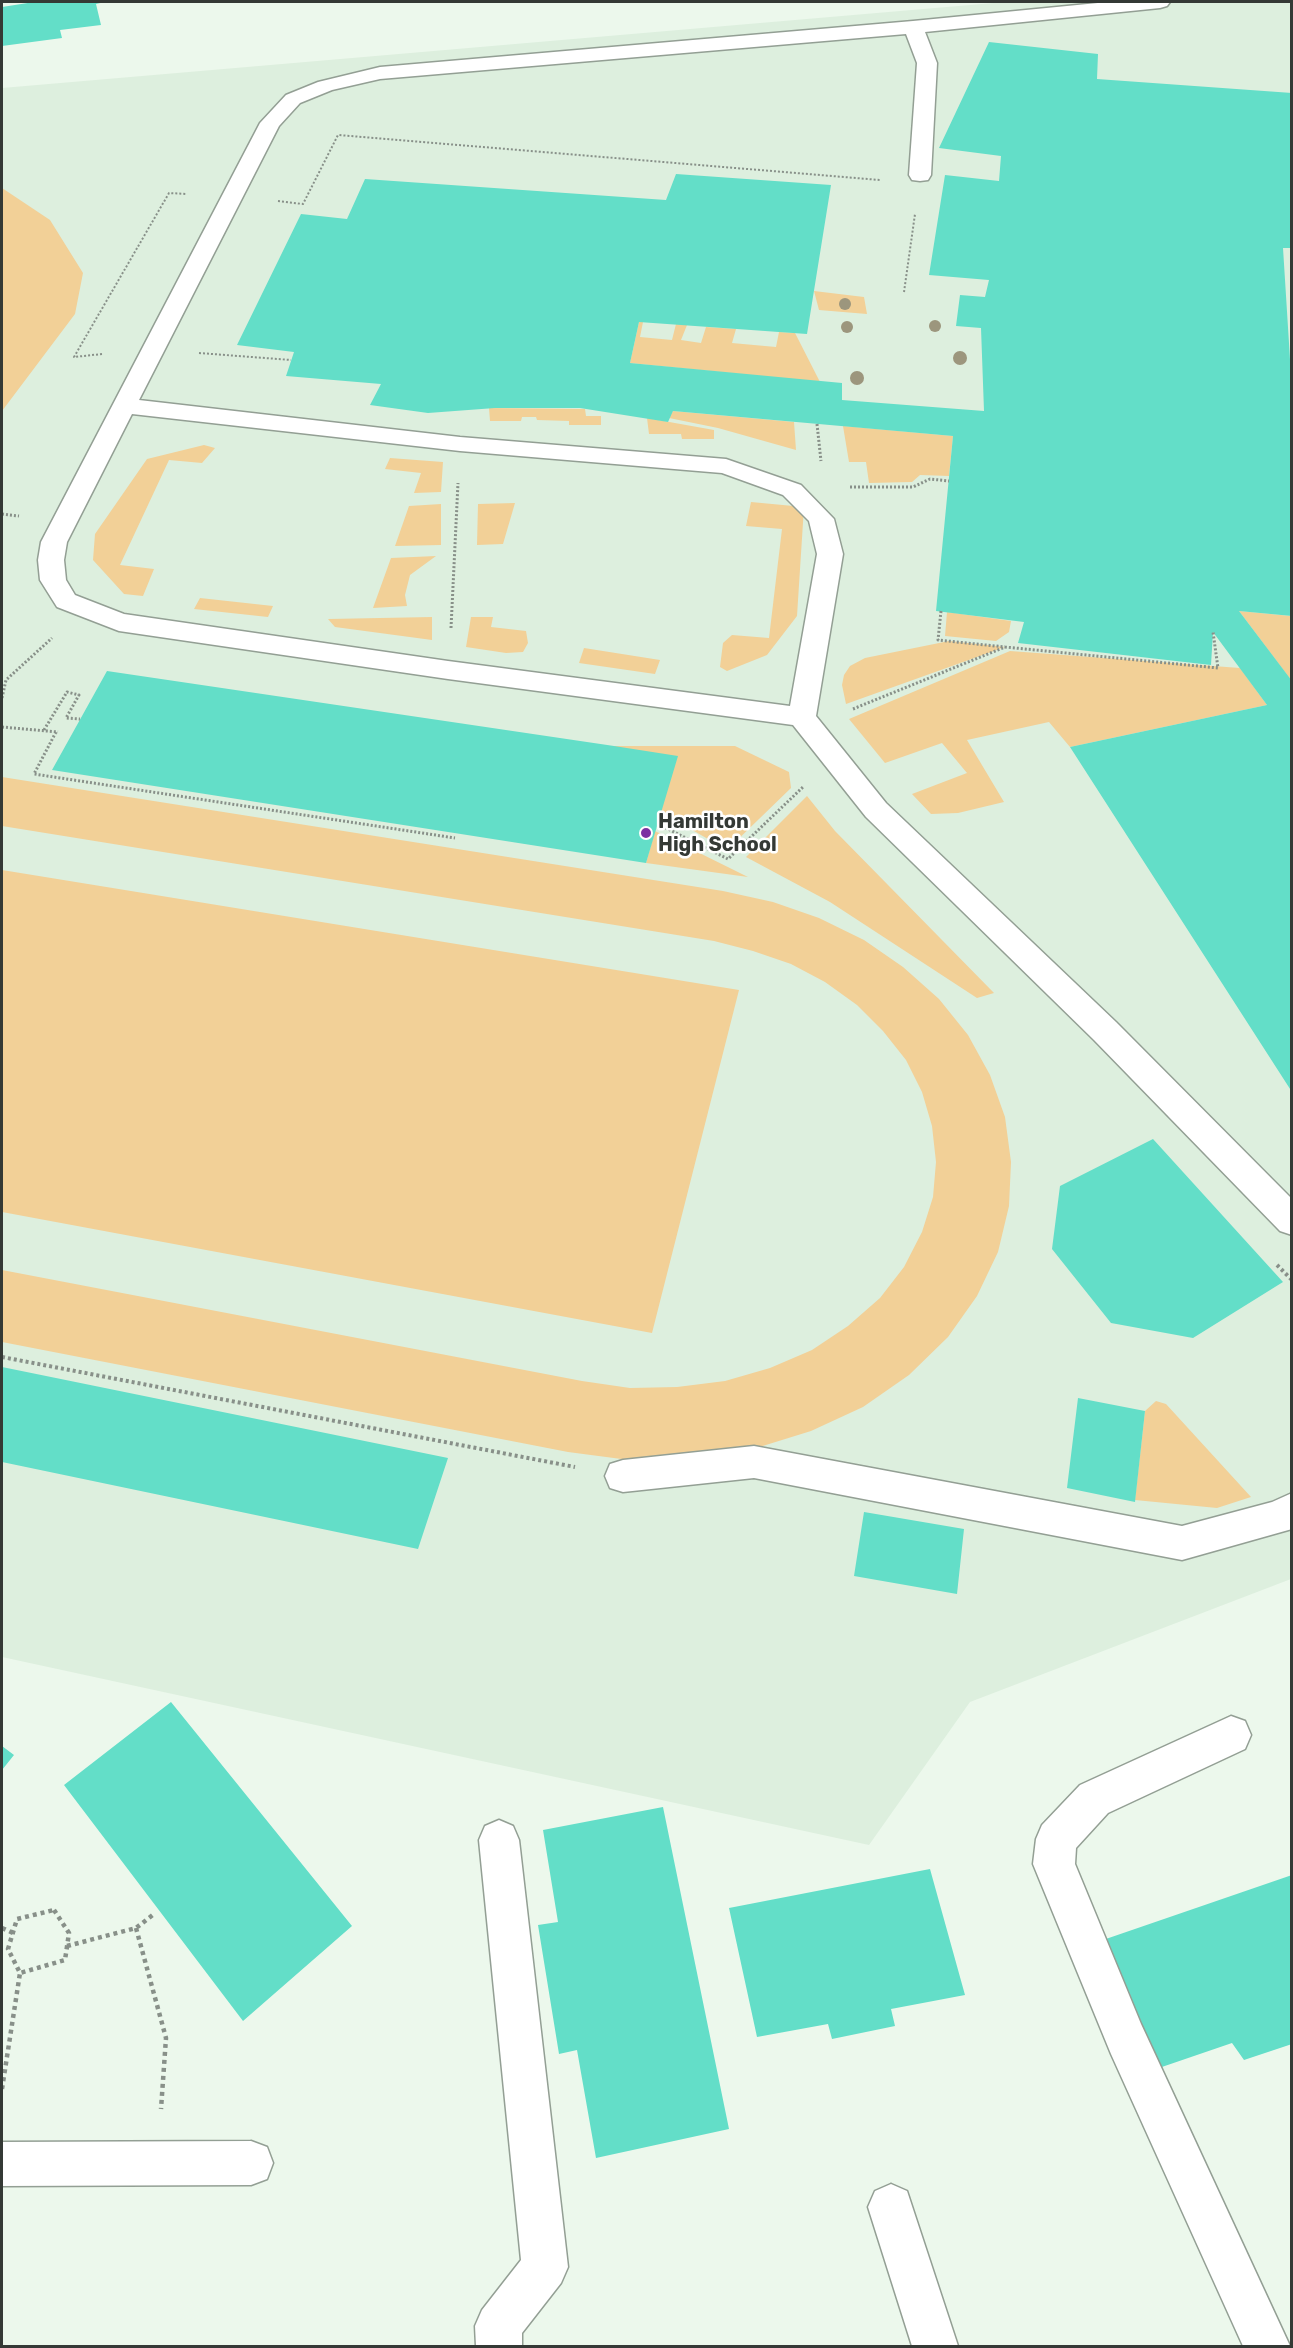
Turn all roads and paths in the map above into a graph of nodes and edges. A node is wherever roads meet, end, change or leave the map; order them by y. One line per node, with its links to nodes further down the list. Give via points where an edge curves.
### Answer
1 (1160, 2): 2 (lane)
2 (913, 27): 3 (lane, via 927,63); 5 (lane, via 380,73 325,86 293,99 270,123)
3 (920, 175)
4 (884, 180): 5 (path, via 338,135 303,204)
5 (232, 196): 8 (lane); 8 (path, via 169,194 74,357)
6 (916, 205): 7 (path)
7 (904, 292)
8 (153, 350): 9 (path); 10 (lane)
9 (291, 360)
10 (124, 406): 12 (lane); 18 (lane, via 54,542 54,580 66,600 119,622)
11 (817, 424): 13 (path)
12 (460, 444): 18 (path); 20 (lane, via 726,466 792,490 821,519 830,554)
13 (822, 466)
14 (941, 611): 17 (path, via 938,640)
15 (1213, 632): 17 (path, via 1218,668)
16 (55, 635): 19 (path, via 6,680)
17 (1005, 647): 20 (path, via 856,709)
18 (448, 670): 20 (lane)
19 (2, 698)
20 (802, 717): 27 (lane, via 876,810 1105,1031)
21 (80, 719): 23 (path, via 66,718 79,695 67,692)
22 (2, 727): 23 (path)
23 (44, 730): 26 (path, via 57,732 34,774)
24 (808, 783): 25 (path, via 728,859)
25 (658, 824)
26 (455, 838)
27 (1292, 1221)
28 (2, 1356): 29 (path)
29 (622, 1476): 30 (lane, via 754,1462 1182,1544 1280,1517)
30 (1292, 1510)
31 (1231, 1735): 46 (lane, via 1094,1799 1056,1839 1054,1864 1131,2050)
32 (499, 1840): 44 (lane, via 545,2267 498,2326)
33 (154, 1914): 35 (path)
34 (2, 1928): 36 (path)
35 (136, 1928): 37 (path); 40 (path, via 166,2038)
36 (13, 1933): 37 (path, via 17,1919 54,1910 69,1933); 38 (path, via 8,1949)
37 (67, 1946): 38 (path, via 65,1960)
38 (20, 1973): 39 (path)
39 (2, 2089)
40 (156, 2163): 41 (lane); 42 (lane)
41 (251, 2163)
42 (2, 2164)
43 (891, 2207): 45 (lane)
44 (499, 2346)
45 (935, 2346)
46 (1267, 2346)

